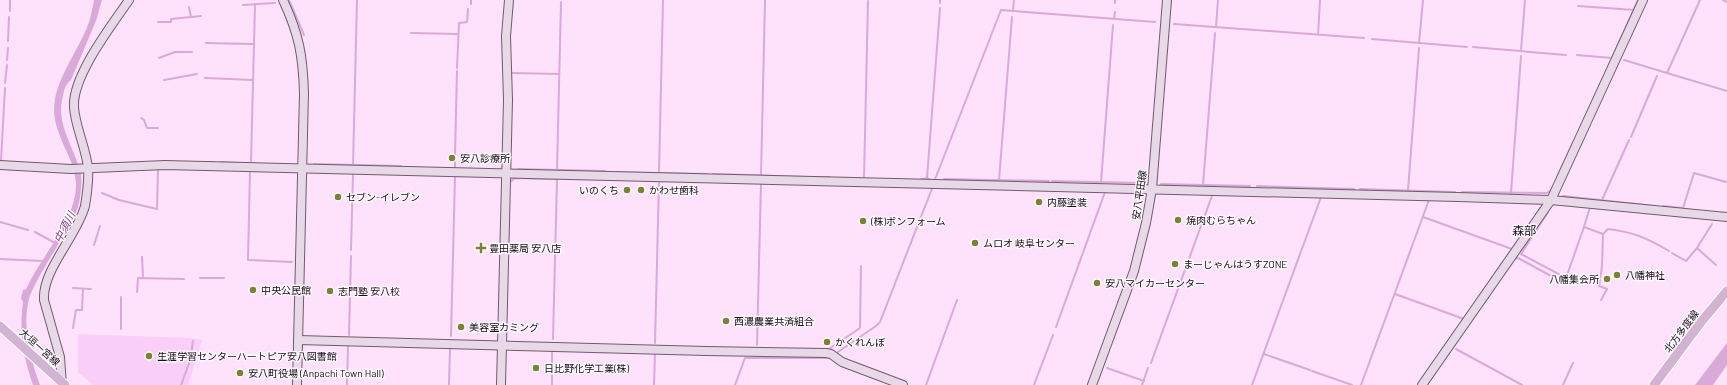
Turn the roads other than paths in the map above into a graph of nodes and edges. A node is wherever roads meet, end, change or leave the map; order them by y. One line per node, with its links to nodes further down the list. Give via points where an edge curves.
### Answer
1 (129, 0): 7 (street, via 91,58 74,95 74,109)
2 (283, 0): 8 (street, via 300,43 303,62)
3 (509, 0): 9 (street, via 506,36)
4 (1167, 0): 10 (street, 安八平田線)
5 (1643, 0): 11 (street)
6 (0, 165): 7 (street)
7 (86, 168): 8 (street, via 165,165); 17 (street, via 87,197 84,208 43,292 60,357)
8 (302, 168): 9 (street); 15 (street)
9 (506, 173): 10 (street); 16 (street)
10 (1152, 189): 11 (street); 21 (street, 安八平田線, via 1134,271)
11 (1551, 200): 12 (street); 22 (street)
12 (1727, 217)
13 (1727, 291): 23 (main road, 北方多度線)
14 (0, 326): 17 (main road, 大垣一宮線)
15 (298, 340): 16 (street); 18 (street)
16 (502, 345): 19 (street); 20 (street, via 833,356)
17 (64, 384)
18 (297, 385)
19 (501, 385)
20 (903, 385)
21 (1092, 385)
22 (1422, 385)
23 (1654, 385)

